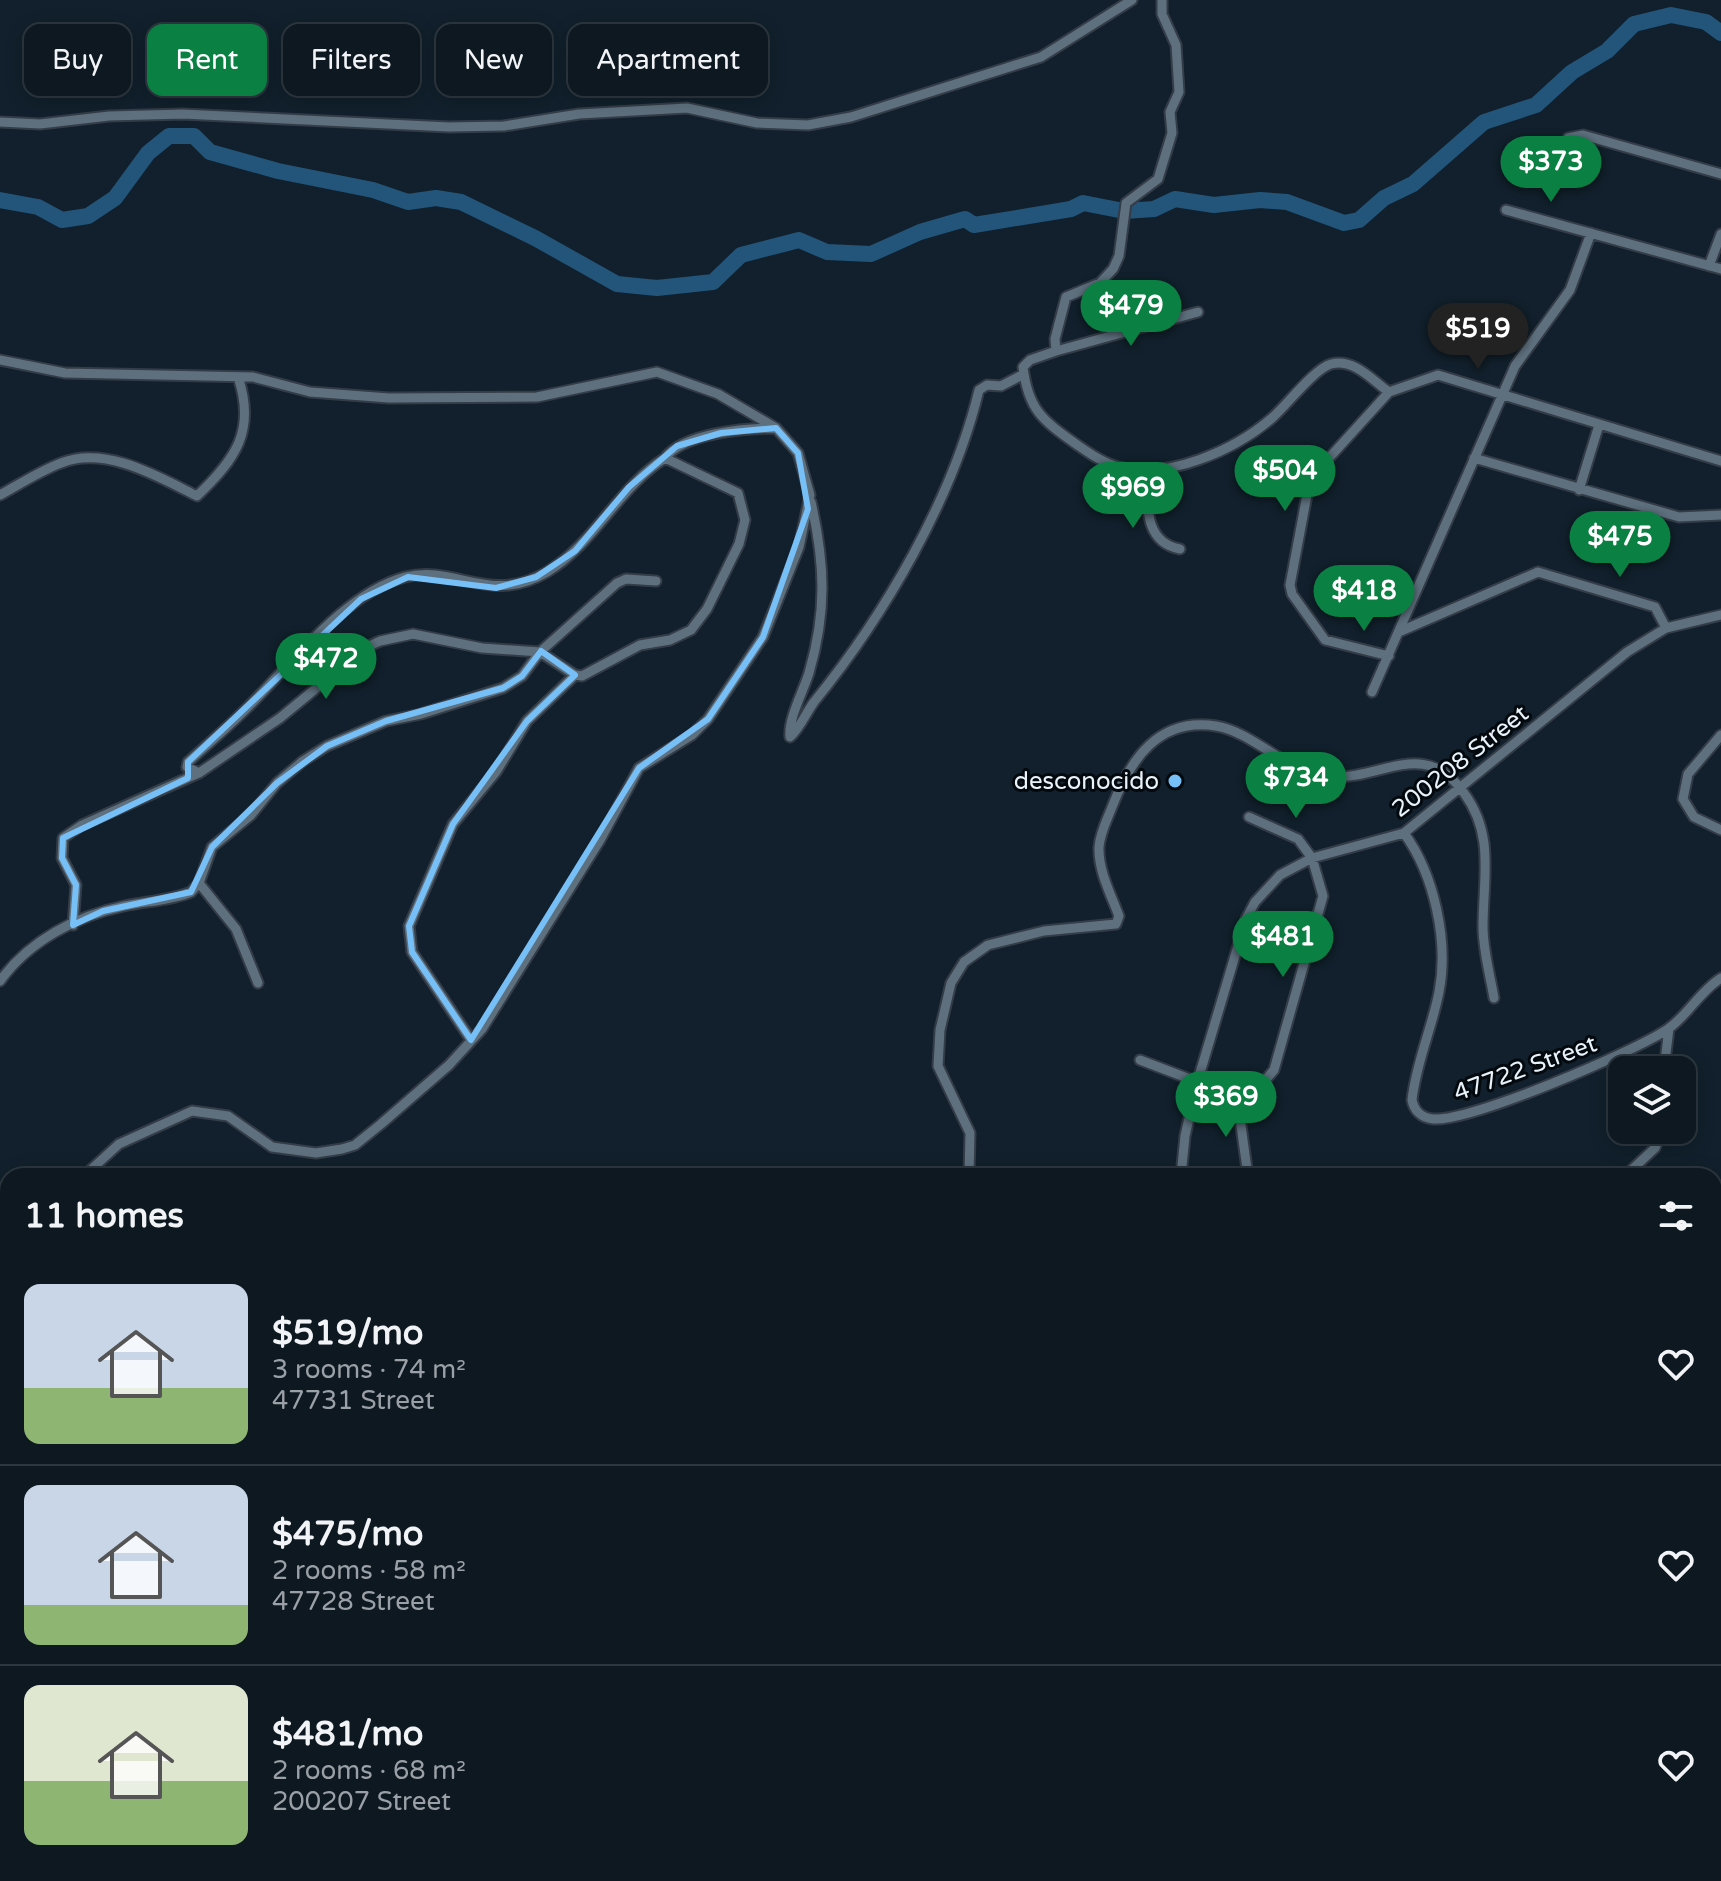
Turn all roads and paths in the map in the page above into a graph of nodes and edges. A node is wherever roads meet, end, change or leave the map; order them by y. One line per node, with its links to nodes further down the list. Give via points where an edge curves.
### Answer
1 (1132, 0): 3 (street, via 1041,57 851,117 808,125 757,123 687,108 579,114 490,127 148,114 40,124)
2 (1162, 0): 12 (street, via 1162,14 1176,45 1179,92 1170,112 1172,133 1158,179 1126,203 1113,269 1100,283 1062,303)
3 (0, 122)
4 (1557, 163): 5 (street, via 1568,138 1583,135)
5 (1721, 174)
6 (1506, 210): 7 (street)
7 (1591, 233): 9 (street); 17 (street, via 1570,290 1524,351)
8 (1721, 234): 9 (street)
9 (1709, 266): 10 (street)
10 (1721, 269)
11 (1198, 312): 12 (street)
12 (1056, 351): 14 (street, via 1030,360)
13 (0, 360): 15 (street, via 65,373)
14 (1019, 376): 23 (street, via 1030,404 1066,437 1117,467); 26 (street, via 979,390 960,451 898,577 842,669 790,737 818,635 824,572)
15 (238, 377): 19 (street, via 355,397 537,397 657,372 718,394); 25 (street, via 247,422 228,462 197,496 152,473 96,459 63,462)
16 (1389, 392): 17 (street, via 1427,376); 23 (street, via 1350,364 1331,364 1271,419 1235,443 1179,465); 34 (street, via 1308,484 1290,585 1316,630 1331,642)
17 (1501, 397): 18 (street); 21 (street)
18 (1599, 425): 22 (street); 24 (street)
19 (776, 428): 20 (street, via 721,433 677,446); 26 (street, via 798,453)
20 (665, 458): 35 (street, via 738,493 745,520 739,544 691,630 640,645 594,671); 38 (street, via 629,487 575,551 536,577 496,588 408,577 361,599 188,762 187,767)
21 (1474, 458): 24 (street); 32 (street)
22 (1721, 461)
23 (1146, 470): 28 (street, via 1151,530 1166,547)
24 (1579, 490): 27 (street, via 1679,517)
25 (0, 495)
26 (810, 495): 51 (street, via 799,547 763,637 708,719 639,768 600,840)
27 (1721, 515)
28 (1180, 549)
29 (656, 581): 33 (street, via 617,583)
30 (1721, 615): 31 (street, 200208 Street)
31 (1666, 628): 32 (street, via 1655,607 1538,572); 39 (street, 200208 Street, via 1627,652)
32 (1401, 631): 34 (street)
33 (540, 652): 35 (street); 38 (street, via 482,648 413,634 380,641); 44 (street, via 522,676 503,688 386,721 303,761 212,847)
34 (1389, 656): 36 (street)
35 (575, 675): 51 (street, via 527,721 496,772 453,824 409,926 412,952)
36 (1372, 692)
37 (1721, 735): 41 (street, via 1688,774 1683,799 1694,817)
38 (199, 773): 45 (street, via 63,838 62,858 76,885)
39 (1461, 789): 42 (street, 200208 Street); 49 (street, via 1480,819 1486,849 1483,929); 58 (street, via 1445,772 1425,763 1330,778 1216,726 1186,727 1139,752 1100,836 1100,863 1119,916 1116,924 1012,936 964,962 951,983 937,1052 942,1080 970,1133)
40 (1249, 817): 43 (street, via 1298,839)
41 (1721, 830)
42 (1404, 833): 43 (street, 200208 Street); 50 (street, 47722 Street, via 1427,875 1441,960 1439,992 1414,1086 1416,1111 1433,1119 1480,1109 1601,1064)
43 (1312, 858): 54 (street, 200208 Street, via 1280,875 1251,910); 55 (street, via 1322,902 1274,1070 1258,1089)
44 (199, 883): 45 (street, via 184,895 103,911); 48 (street, via 236,929)
45 (73, 925): 47 (street, via 29,949)
46 (1721, 978): 50 (street, 47722 Street)
47 (0, 981)
48 (258, 983)
49 (1494, 998)
50 (1669, 1028): 52 (street)
51 (471, 1040): 57 (street, via 355,1145 291,1152 251,1136 228,1116 192,1111 119,1144)
52 (1666, 1056)
53 (1140, 1060): 54 (street)
54 (1197, 1083): 55 (street); 59 (street, 200208 Street)
55 (1237, 1097): 60 (street)
56 (1657, 1144): 61 (street)
57 (93, 1168)
58 (969, 1168)
59 (1182, 1168)
60 (1247, 1168)
61 (1634, 1168)

